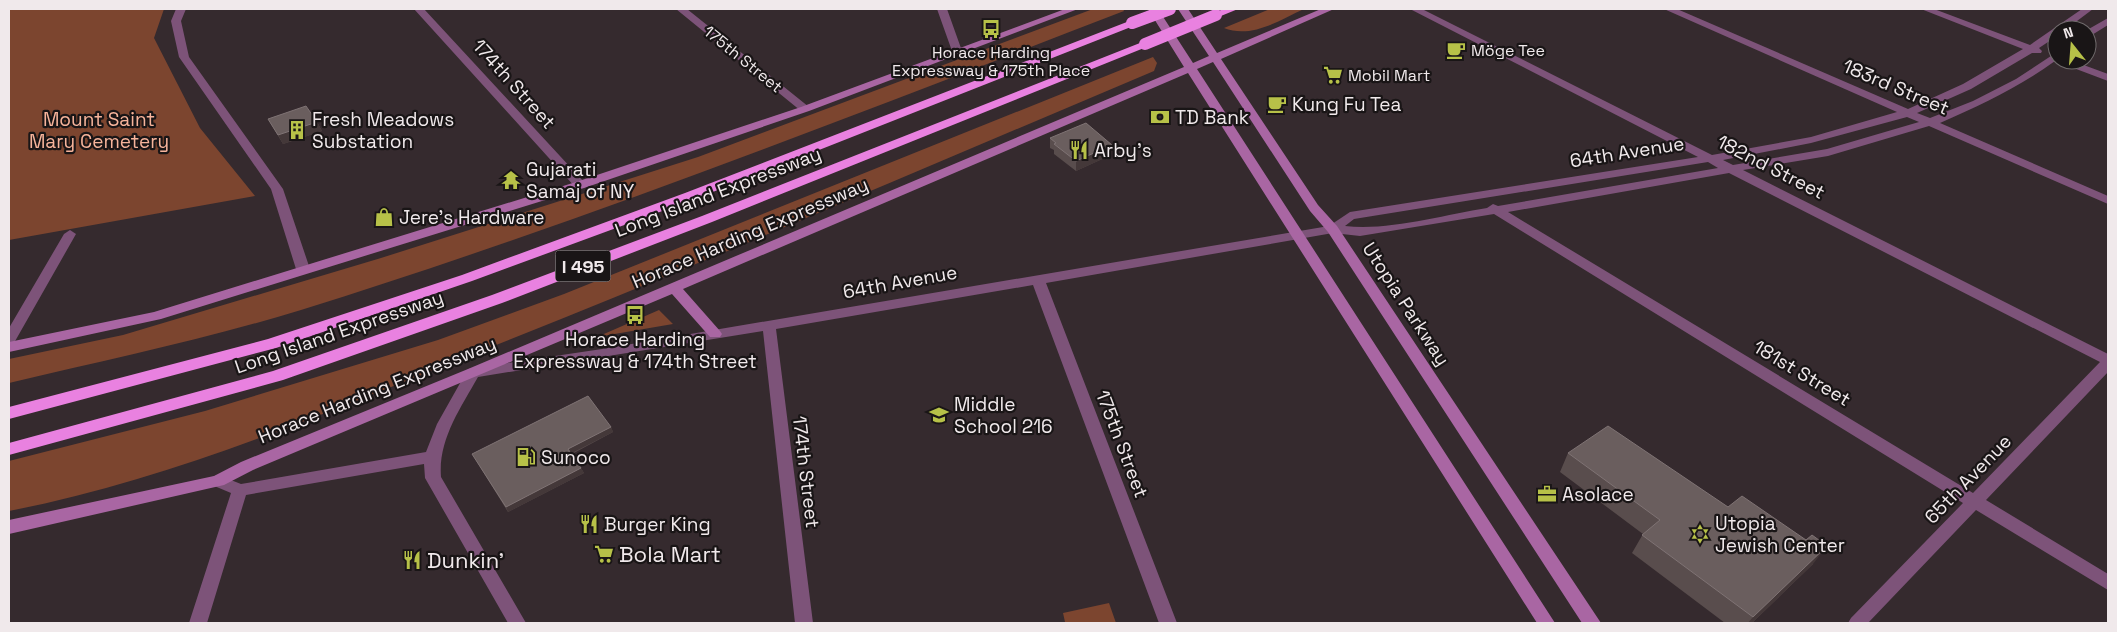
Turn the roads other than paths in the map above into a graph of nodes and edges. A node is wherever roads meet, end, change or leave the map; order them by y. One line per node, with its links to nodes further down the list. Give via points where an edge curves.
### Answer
1 (181, 9): 39 (street, via 176,22 184,57 277,189)
2 (419, 9): 32 (street, 174th Street)
3 (681, 9): 27 (street, 175th Street)
4 (942, 9): 20 (street)
5 (1073, 9): 20 (main road)
6 (1153, 9): 24 (main road)
7 (1170, 9): 48 (highway, Long Island Expressway / I 495, bridge, via 690,196 468,278 272,344)
8 (1183, 9): 22 (main road, Utopia Parkway)
9 (1233, 9): 49 (highway, Long Island Expressway / I 495, bridge, via 707,219 497,299 277,376)
10 (1329, 9): 22 (main road, Horace Harding Expressway)
11 (1415, 9): 30 (street, 182nd Street)
12 (1669, 9): 28 (street, 183rd Street)
13 (1926, 9): 19 (street)
14 (2088, 9): 15 (street, 64th Avenue)
15 (2072, 20)
16 (2108, 21): 17 (street)
17 (2097, 28)
18 (2047, 37): 19 (street, 64th Avenue)
19 (2031, 49): 21 (street); 28 (street, 64th Avenue, via 1958,91)
20 (958, 51): 27 (main road)
21 (2047, 55)
22 (1215, 57): 24 (main road, Horace Harding Expressway); 36 (main road, Utopia Parkway, via 1314,208)
23 (2047, 64): 29 (street, 64th Avenue, via 1977,103)
24 (1192, 67): 38 (main road); 41 (main road, Horace Harding Expressway)
25 (2088, 70): 26 (street)
26 (2108, 78)
27 (805, 109): 32 (main road)
28 (1908, 112): 29 (street, 183rd Street); 30 (street, 64th Avenue, via 1794,144)
29 (1931, 122): 31 (street, 64th Avenue, via 1828,152); 34 (street, 183rd Street)
30 (1712, 158): 31 (street, 182nd Street); 33 (street, 64th Avenue)
31 (1735, 169): 35 (street, 64th Avenue); 46 (street, 182nd Street)
32 (580, 185): 39 (main road)
33 (1476, 196): 35 (street, 181st Street); 36 (street, 64th Avenue, via 1350,216)
34 (2108, 200)
35 (1496, 210): 36 (street, 64th Avenue, via 1360,232); 53 (street, 181st Street)
36 (1333, 229): 38 (street, 64th Avenue); 61 (main road, Utopia Parkway)
37 (70, 234): 44 (street)
38 (1298, 235): 40 (street, 64th Avenue); 60 (main road)
39 (303, 269): 45 (main road, via 156,316)
40 (1038, 280): 42 (street, 64th Avenue); 59 (street, 175th Street)
41 (674, 287): 43 (main road); 47 (main road, Horace Harding Expressway)
42 (769, 325): 43 (street, 64th Avenue); 58 (street, 174th Street)
43 (715, 334): 47 (street, 64th Avenue)
44 (9, 340)
45 (9, 347)
46 (2108, 362): 53 (street, 65th Avenue)
47 (473, 373): 50 (street); 51 (main road, Horace Harding Expressway, via 247,466)
48 (9, 413)
49 (9, 449)
50 (431, 457): 52 (street); 57 (street, via 433,478)
51 (218, 481): 52 (street); 54 (main road, Horace Harding Expressway)
52 (240, 490): 56 (street)
53 (1974, 501): 55 (street, 181st Street); 62 (street, 65th Avenue)
54 (9, 527)
55 (2108, 583)
56 (198, 623)
57 (518, 623)
58 (804, 623)
59 (1168, 623)
60 (1546, 623)
61 (1592, 623)
62 (1857, 623)

